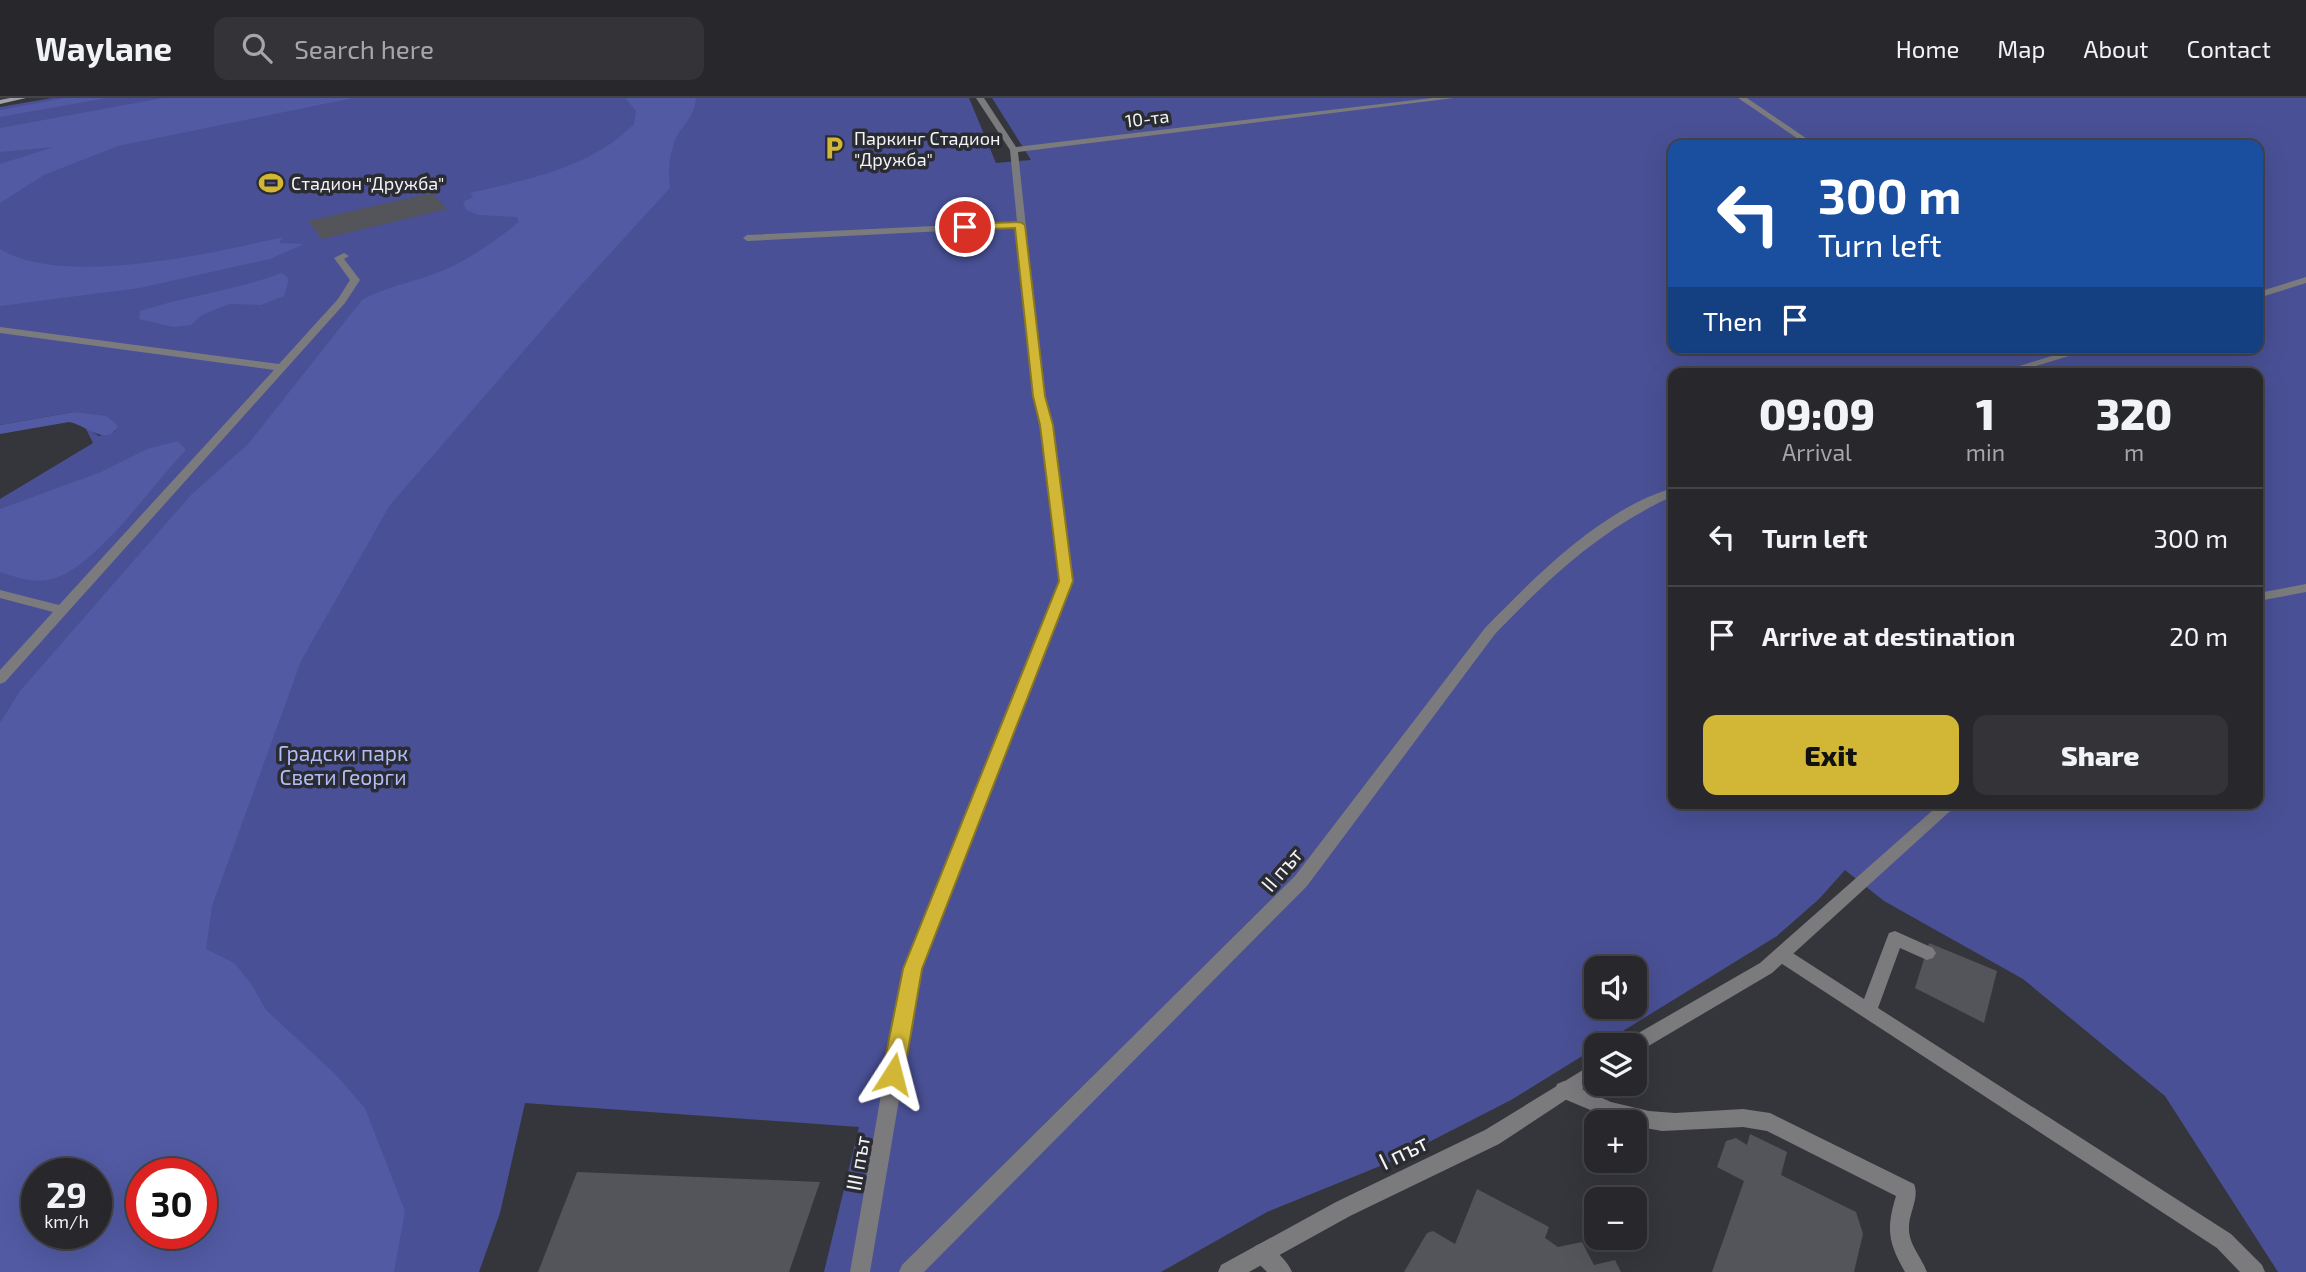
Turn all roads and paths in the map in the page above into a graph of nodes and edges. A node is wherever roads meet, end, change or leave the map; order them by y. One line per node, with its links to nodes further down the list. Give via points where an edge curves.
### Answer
1 (22, 98): 5 (main road)
2 (980, 98): 7 (street, ІІІ път)
3 (1450, 98): 7 (street, 10-та)
4 (1742, 98): 6 (street)
5 (0, 102)
6 (1805, 140)
7 (1014, 150): 8 (street, ІІІ път)
8 (1020, 225): 9 (street); 31 (street, ІІІ път, via 1066,581 912,969)
9 (747, 237)
10 (344, 257): 15 (street, via 339,258 355,280)
11 (2306, 280): 12 (street)
12 (2263, 293)
13 (0, 330): 15 (street)
14 (2069, 354): 16 (street)
15 (282, 368): 21 (street)
16 (2019, 368)
17 (1668, 494): 32 (street, ІІ път, via 1593,537 1525,594 1490,631 1301,881)
18 (2306, 588): 20 (street)
19 (0, 594): 21 (street)
20 (2263, 596)
21 (62, 610): 22 (street)
22 (0, 679)
23 (1944, 809): 25 (street)
24 (1927, 953): 26 (street, via 1895,938)
25 (1782, 955): 26 (street); 27 (street)
26 (1868, 1012): 36 (street, via 2224,1241)
27 (1647, 1037)
28 (1584, 1078): 29 (street, І път)
29 (1564, 1090): 30 (street, І път, via 1492,1137); 35 (street, via 1617,1114 1663,1122 1740,1117 1770,1122 1907,1191 1896,1227 1898,1242)
30 (1262, 1253): 33 (street, І път); 34 (street)
31 (860, 1272)
32 (909, 1272)
33 (1228, 1272)
34 (1282, 1272)
35 (1917, 1272)
36 (2255, 1272)

